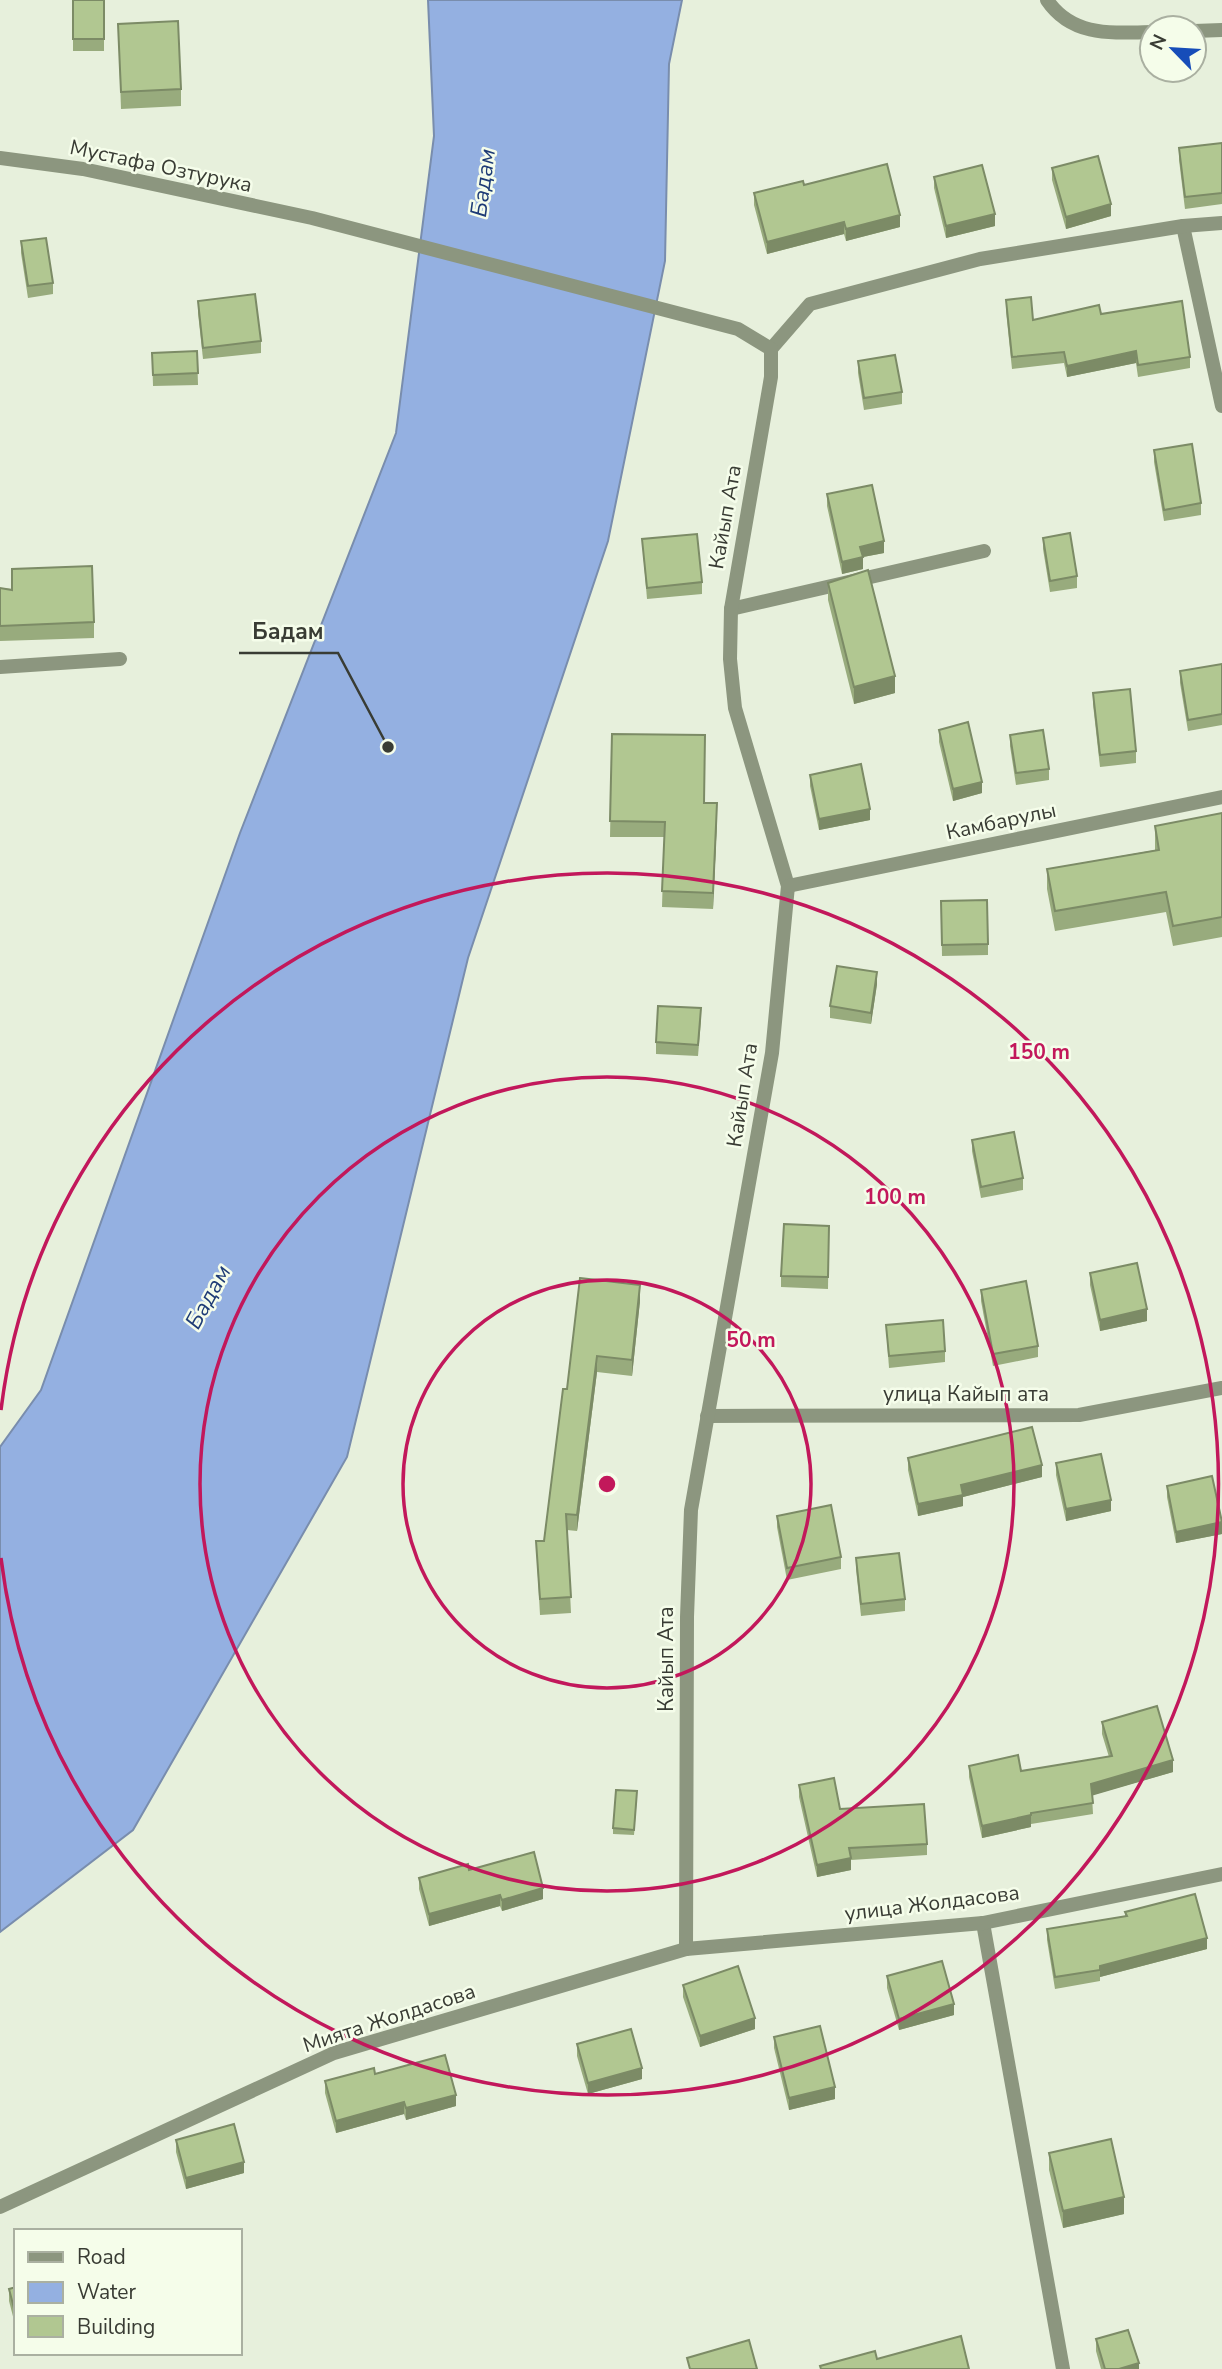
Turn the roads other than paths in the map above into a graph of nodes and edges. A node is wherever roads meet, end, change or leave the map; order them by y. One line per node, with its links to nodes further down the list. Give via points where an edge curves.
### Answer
1 (1047, 0): 2 (street, via 1074,27)
2 (1138, 32)
3 (0, 158): 6 (street, Мустафа Озтурука, via 83,169 312,218 738,329)
4 (1222, 223): 5 (street)
5 (1183, 226): 6 (street, via 980,259 810,304); 7 (street)
6 (771, 349): 9 (street, Кайып Ата, via 771,377)
7 (1222, 406)
8 (984, 551): 9 (street)
9 (730, 609): 13 (street, Кайып Ата, via 735,708)
10 (120, 659): 11 (street)
11 (0, 667)
12 (1222, 797): 13 (street, Камбарулы)
13 (788, 886): 15 (street, Кайып Ата, via 772,1053)
14 (1222, 1388): 15 (street, улица Кайып ата, via 1079,1415)
15 (707, 1416): 18 (street, Кайып Ата, via 691,1510)
16 (1222, 1874): 17 (street, улица Жолдасова)
17 (983, 1923): 18 (street, улица Жолдасова); 20 (street)
18 (686, 1949): 19 (street, Мията Жолдасова, via 334,2053)
19 (0, 2207)
20 (1063, 2369)

